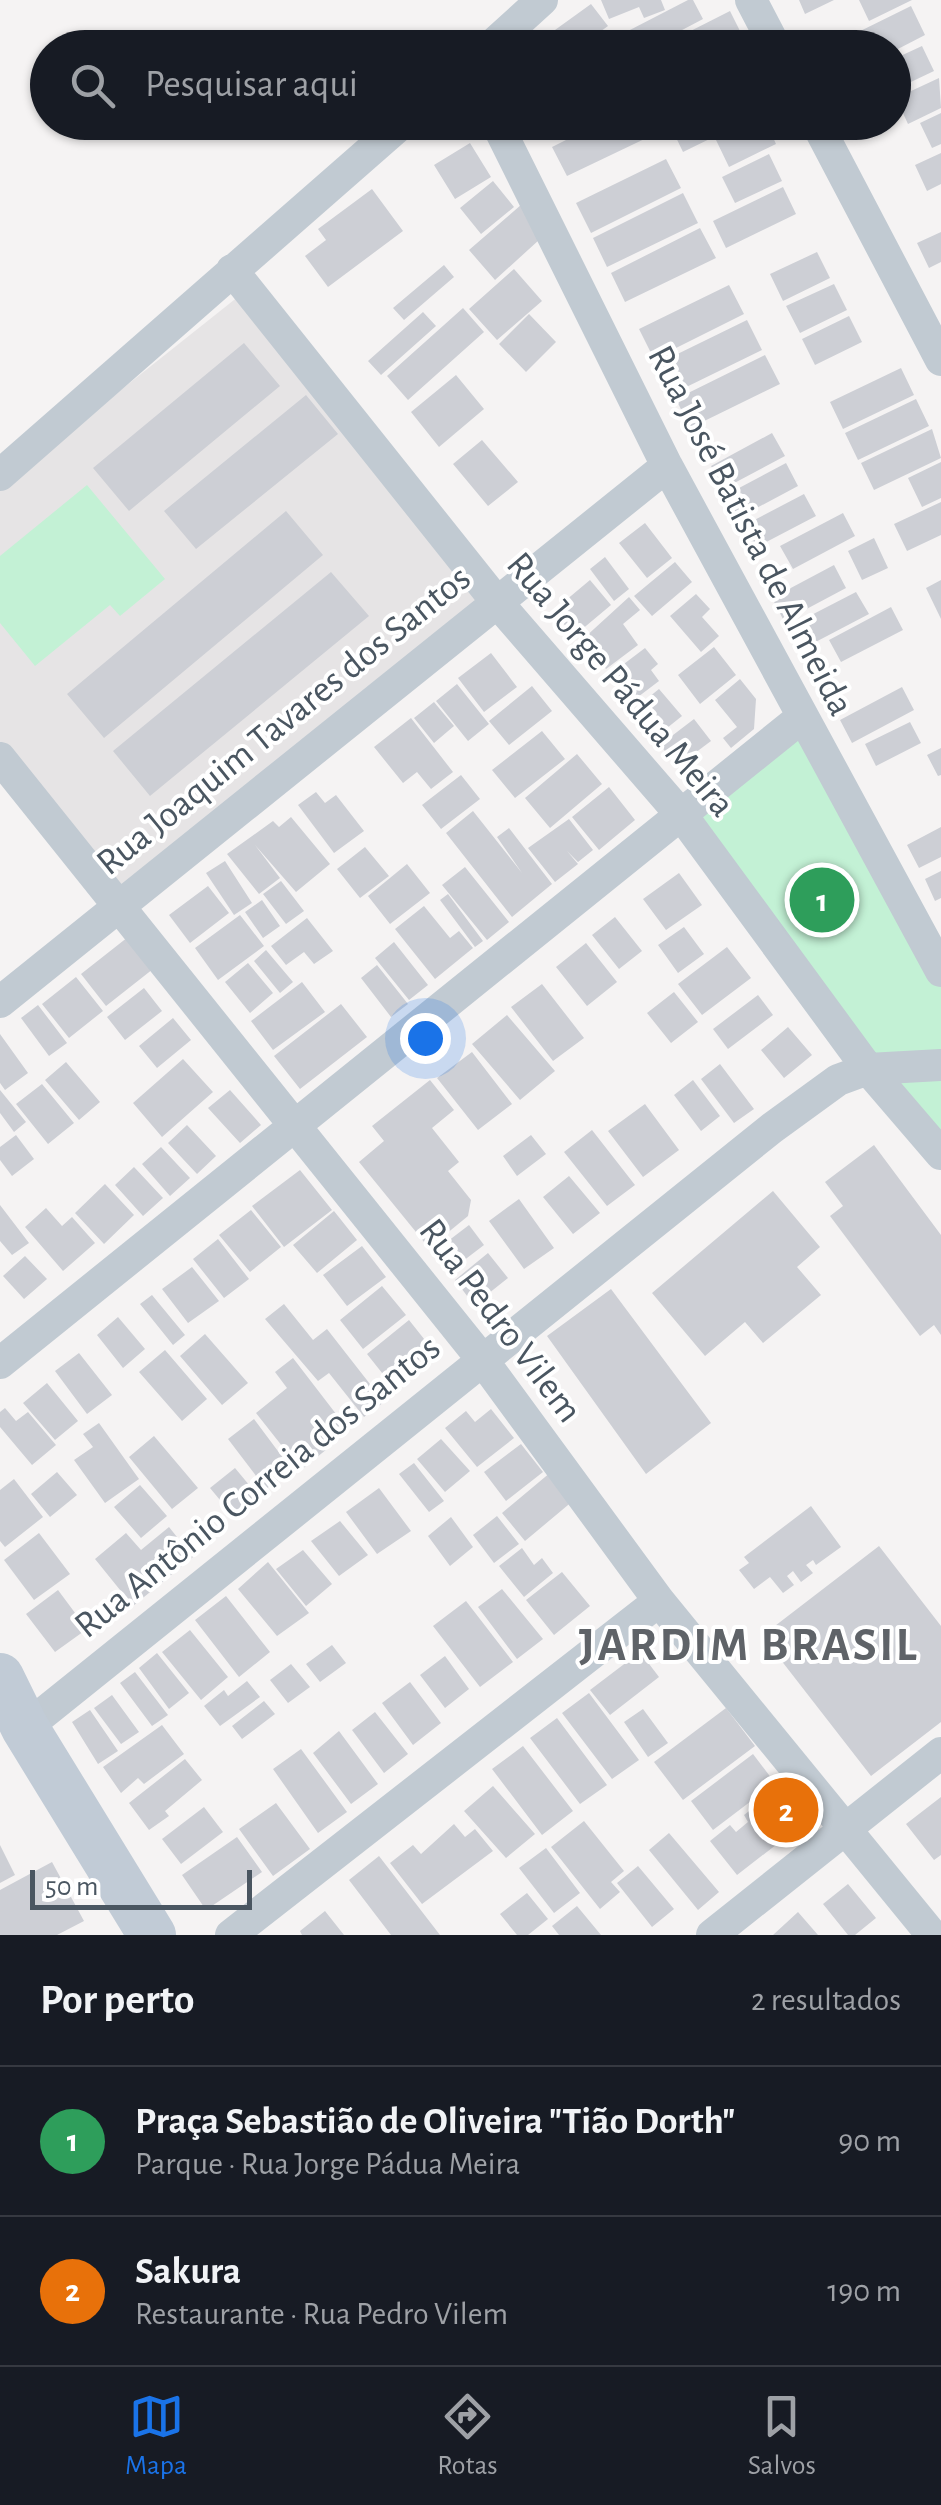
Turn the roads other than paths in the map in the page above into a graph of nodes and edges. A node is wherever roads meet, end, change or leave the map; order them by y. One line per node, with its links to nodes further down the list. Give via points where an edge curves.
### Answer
1 (542, 0): 3 (street)
2 (751, 0): 4 (street)
3 (509, 30)
4 (767, 30)
5 (382, 140): 8 (street)
6 (505, 140): 10 (street, Rua José Batista de Almeida)
7 (825, 140): 9 (street)
8 (232, 270): 11 (street); 12 (street, Rua Jorge Pádua Meira)
9 (941, 360)
10 (667, 466): 12 (street, Rua Joaquim Tavares dos Santos); 13 (street, Rua José Batista de Almeida)
11 (0, 475)
12 (496, 601): 15 (street, Rua Jorge Pádua Meira); 16 (street, Rua Joaquim Tavares dos Santos)
13 (801, 718): 15 (street); 17 (street, Rua José Batista de Almeida)
14 (0, 758): 16 (street, Rua Pedro Vilem)
15 (683, 817): 20 (street, Rua Jorge Pádua Meira); 21 (street)
16 (118, 908): 18 (street, Rua Joaquim Tavares dos Santos); 21 (street, Rua Pedro Vilem)
17 (941, 971)
18 (0, 1002)
19 (941, 1064): 20 (street, Rua Antônio Correia dos Santos)
20 (868, 1069): 22 (street, Rua Jorge Pádua Meira); 23 (street, Rua Antônio Correia dos Santos, via 838,1080 772,1128)
21 (298, 1126): 23 (street, Rua Pedro Vilem); 24 (street)
22 (941, 1154)
23 (481, 1358): 25 (street, Rua Pedro Vilem); 27 (street, Rua Antônio Correia dos Santos)
24 (0, 1364)
25 (659, 1601): 29 (street, Rua Pedro Vilem); 31 (street)
26 (0, 1677): 27 (street)
27 (25, 1728): 30 (street)
28 (941, 1754): 29 (street)
29 (847, 1827): 32 (street); 33 (street, Rua Pedro Vilem)
30 (152, 1935)
31 (231, 1935)
32 (712, 1935)
33 (932, 1935)

